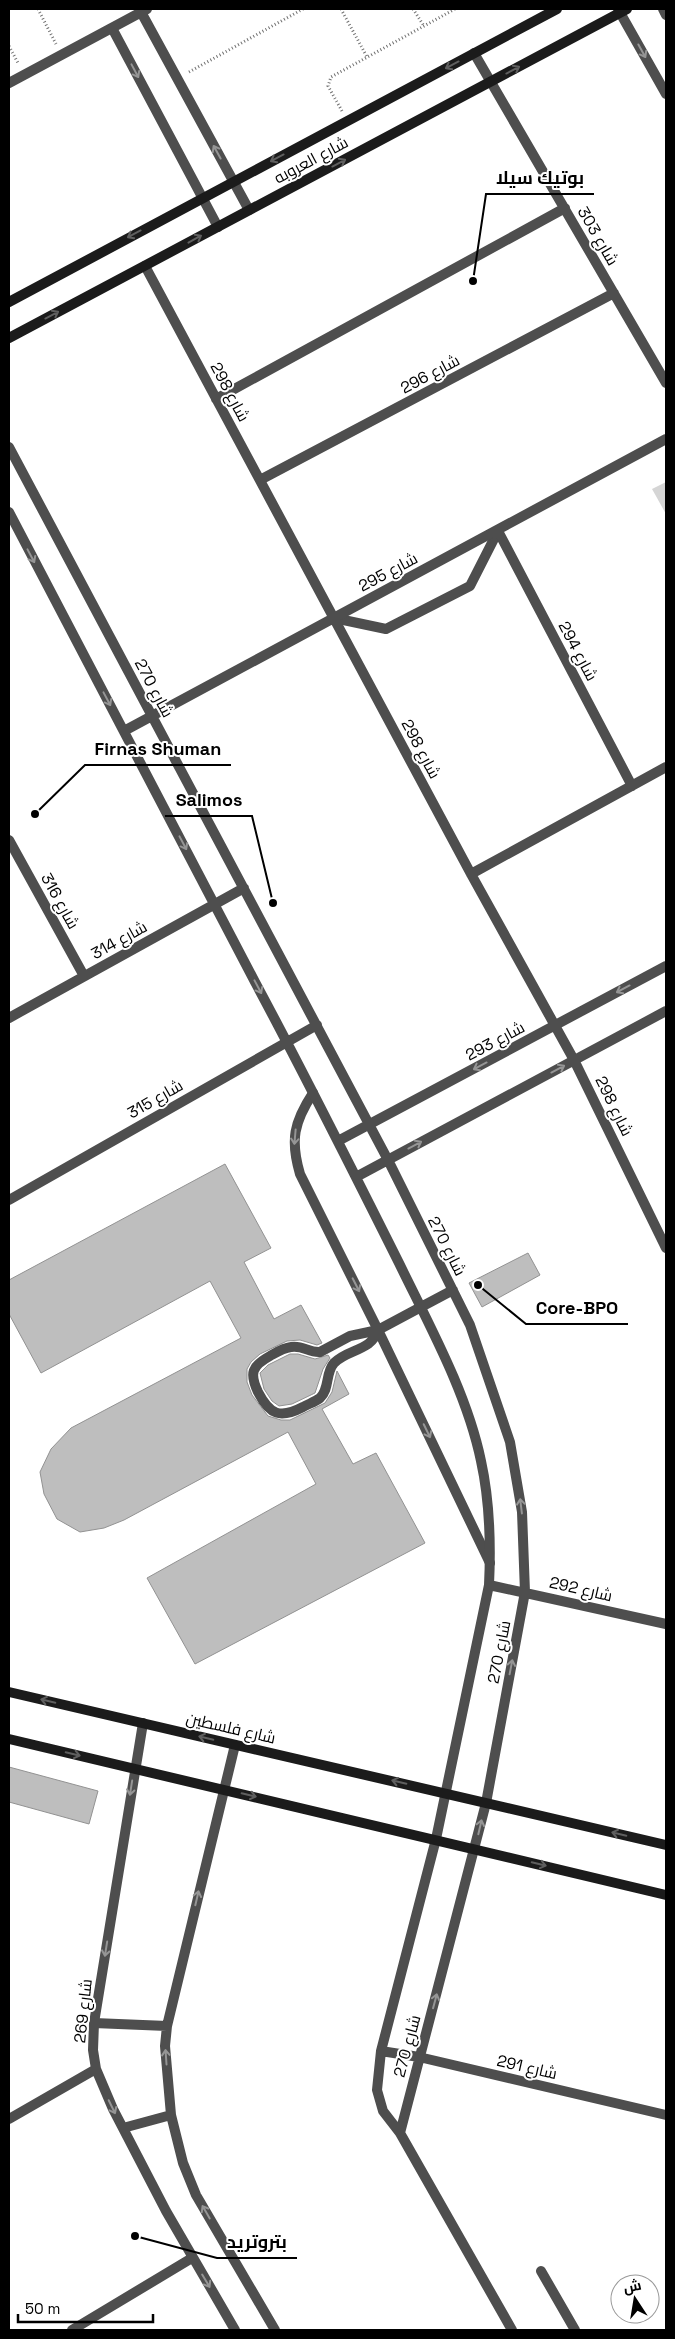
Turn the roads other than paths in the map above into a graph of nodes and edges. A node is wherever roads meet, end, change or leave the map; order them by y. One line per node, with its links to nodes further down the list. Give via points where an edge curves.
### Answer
1 (557, 9): 7 (street, شارع العروبه)
2 (663, 9): 5 (street)
3 (144, 10): 6 (street); 11 (street, one-way to 3)
4 (622, 10): 8 (street, شارع العروبه, one-way to 4); 10 (street, one-way to 10)
5 (666, 14)
6 (112, 28): 9 (street); 12 (street, one-way to 12)
7 (474, 53): 8 (street, شارع 303); 11 (street, شارع العروبه, one-way to 11)
8 (491, 82): 13 (street, شارع 303); 14 (street, شارع العروبه, one-way to 8)
9 (9, 83)
10 (666, 94)
11 (233, 181): 12 (street, شارع العروبه); 14 (street)
12 (202, 198): 15 (street); 18 (street, شارع العروبه, one-way to 18)
13 (565, 208): 17 (street, شارع 303); 21 (street)
14 (249, 210): 15 (street, شارع العروبه)
15 (218, 227): 16 (street, شارع العروبه, one-way to 15)
16 (145, 266): 19 (street, شارع العروبه, one-way to 16); 21 (street, شارع 298)
17 (614, 293): 20 (street, شارع 303); 24 (street, شارع 296)
18 (9, 302)
19 (9, 338)
20 (666, 383)
21 (216, 399): 24 (street, شارع 298)
22 (666, 439): 26 (street, شارع 295)
23 (9, 447): 28 (street, شارع 270)
24 (260, 480): 27 (street, شارع 298)
25 (9, 512): 29 (street, شارع 270, one-way to 29)
26 (498, 531): 27 (street, شارع 295); 27 (street, via 470,586 386,629); 31 (street, شارع 294)
27 (334, 618): 28 (street, شارع 295); 34 (street, شارع 298)
28 (152, 716): 29 (street, شارع 295); 35 (street, شارع 270)
29 (124, 731): 36 (street, شارع 270, one-way to 36)
30 (666, 767): 31 (street)
31 (632, 786): 34 (street)
32 (9, 840): 33 (street, شارع 316)
33 (12, 852): 38 (street, شارع 316)
34 (471, 874): 42 (street, شارع 298)
35 (244, 888): 36 (street, شارع 314); 41 (street, شارع 270)
36 (215, 904): 38 (street, شارع 314); 43 (street, شارع 270, one-way to 43)
37 (666, 966): 42 (street, شارع 293, one-way to 42)
38 (84, 976): 40 (street, شارع 314)
39 (666, 1011): 44 (street)
40 (9, 1018)
41 (317, 1025): 43 (street, شارع 315); 46 (street, شارع 270)
42 (555, 1026): 44 (street, شارع 298); 46 (street, شارع 293, one-way to 46)
43 (287, 1042): 45 (street, شارع 270); 50 (street, شارع 315)
44 (574, 1060): 48 (street, one-way to 44); 51 (street, شارع 298)
45 (313, 1093): 47 (street, شارع 270); 54 (street, one-way to 54, via 301,1111 294,1132 296,1160)
46 (369, 1125): 47 (street, شارع 293); 48 (street, شارع 270)
47 (338, 1141): 49 (street, شارع 270)
48 (388, 1160): 49 (street); 52 (street, شارع 270)
49 (356, 1177): 53 (street, شارع 270)
50 (9, 1200)
51 (666, 1248)
52 (453, 1290): 53 (street); 59 (street, شارع 270, one-way to 52, via 522,1512 510,1442 485,1364)
53 (421, 1307): 54 (street); 57 (street, شارع 270, via 469,1419 481,1459 488,1501)
54 (378, 1330): 55 (street, via 350,1336); 56 (street, via 371,1343 339,1359); 57 (street, one-way to 57)
55 (320, 1352): 56 (street); 56 (street, via 306,1347 290,1347 258,1363 253,1371 253,1382 266,1407 286,1414 319,1398)
56 (330, 1370)
57 (490, 1563): 58 (street, شارع 270)
58 (489, 1585): 59 (street, شارع 292); 67 (street, شارع 270)
59 (525, 1592): 60 (street, شارع 292); 68 (street, شارع 270, one-way to 59)
60 (666, 1624)
61 (9, 1692): 62 (street, شارع فلسطين, one-way to 61)
62 (143, 1723): 64 (street, شارع فلسطين, one-way to 62); 65 (street, شارع 269)
63 (9, 1738): 65 (street, one-way to 65)
64 (235, 1744): 66 (street); 67 (street, شارع فلسطين, one-way to 64)
65 (134, 1768): 66 (street); 73 (street, شارع 269, one-way to 73)
66 (224, 1789): 69 (street, one-way to 69); 74 (street, one-way to 66)
67 (446, 1793): 68 (street, شارع فلسطين); 69 (street, شارع 270)
68 (486, 1803): 70 (street, one-way to 68); 71 (street, شارع 270, one-way to 68)
69 (436, 1839): 71 (street); 75 (street, شارع 270)
70 (666, 1845)
71 (475, 1848): 72 (street, one-way to 72); 76 (street, شارع 270, one-way to 71)
72 (666, 1895)
73 (94, 2024): 74 (street); 77 (street, شارع 269)
74 (167, 2026): 78 (street, one-way to 74, via 165,2046)
75 (381, 2051): 76 (street, شارع 291); 82 (street, شارع 270, via 377,2090 383,2111)
76 (419, 2057): 79 (street, شارع 291); 82 (street, شارع 270)
77 (96, 2069): 80 (street); 81 (street, شارع 269, one-way to 81)
78 (171, 2115): 81 (street); 87 (street, one-way to 78, via 196,2195 178,2150)
79 (666, 2115)
80 (9, 2119)
81 (123, 2128): 83 (street, شارع 269)
82 (400, 2133): 88 (street, شارع 270)
83 (192, 2258): 85 (street); 86 (street, شارع 269, one-way to 86)
84 (541, 2271): 89 (street)
85 (72, 2330)
86 (235, 2330)
87 (275, 2330)
88 (512, 2330)
89 (575, 2330)

